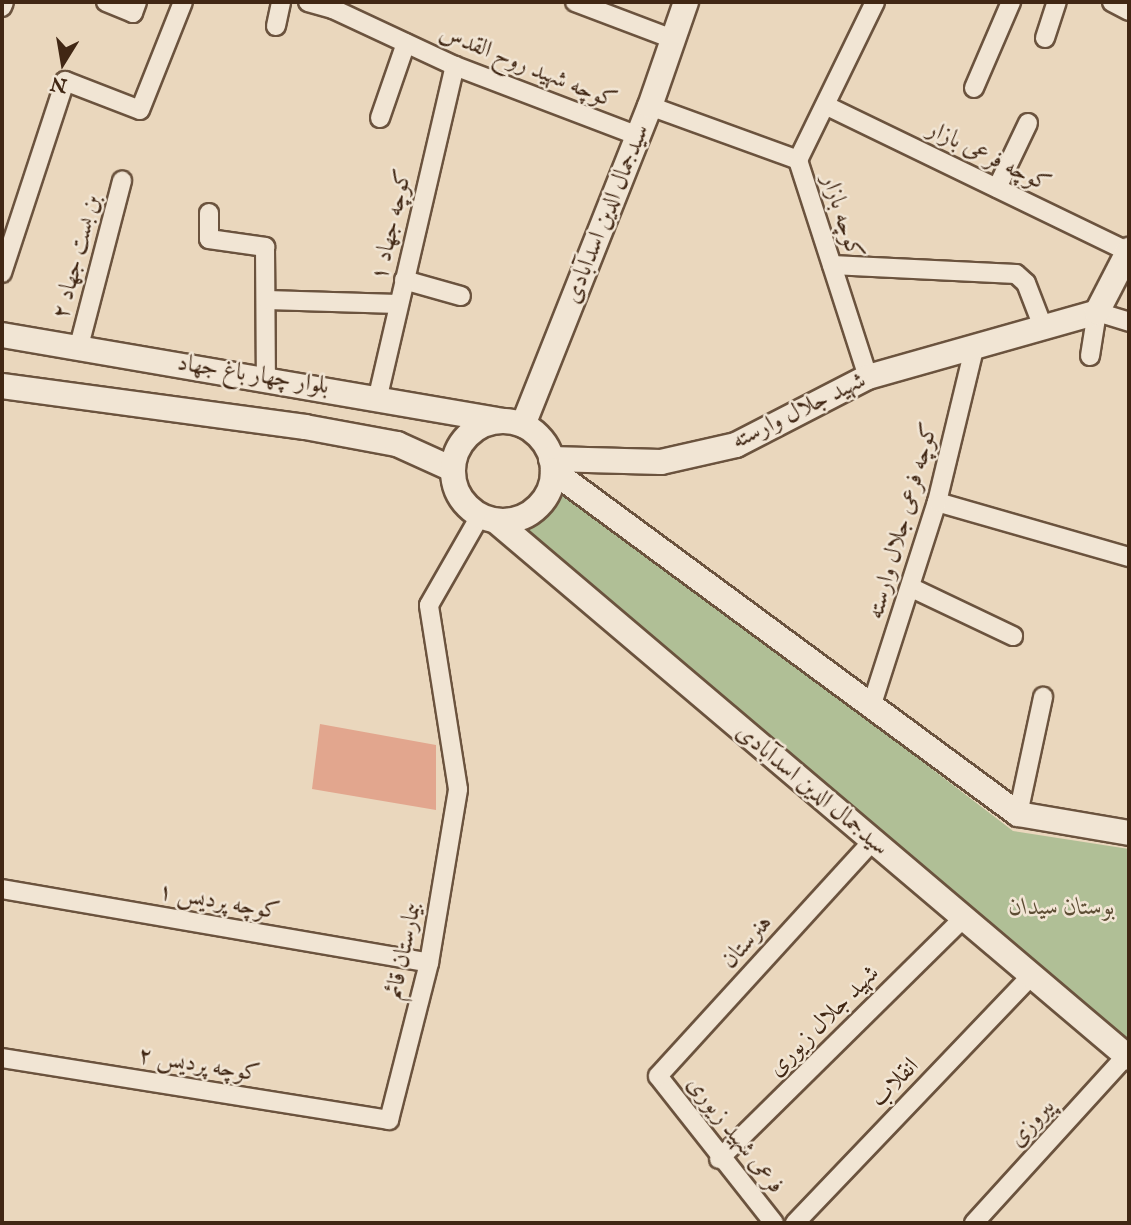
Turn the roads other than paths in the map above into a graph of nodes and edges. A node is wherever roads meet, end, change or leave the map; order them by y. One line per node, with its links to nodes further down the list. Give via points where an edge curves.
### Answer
1 (4, 2): 14 (street)
2 (106, 2): 3 (street, via 133,13)
3 (137, 2)
4 (183, 2): 33 (street, via 141,110 65,80)
5 (281, 2): 16 (street)
6 (308, 2): 13 (street, کوچه شهید روح القدس)
7 (575, 2): 18 (street)
8 (686, 2): 18 (main road, سیدجمال الدین اسدآبادی)
9 (875, 2): 23 (street, کوچه بازار)
10 (1011, 2): 21 (street)
11 (1057, 2): 17 (street)
12 (1112, 2): 15 (street)
13 (334, 5): 19 (street, کوچه شهید روح القدس)
14 (2, 7)
15 (1129, 11)
16 (276, 26)
17 (1045, 38)
18 (673, 39): 22 (main road, سیدجمال الدین اسدآبادی)
19 (406, 43): 20 (street, کوچه شهید روح القدس); 24 (street)
20 (455, 66): 26 (street, کوچه شهید روح القدس); 34 (street, کوچه جهاد ۱)
21 (974, 88)
22 (650, 106): 26 (main road, سیدجمال الدین اسدآبادی); 27 (street)
23 (827, 106): 27 (street, کوچه بازار); 29 (street, کوچه فرعی بازار)
24 (380, 118)
25 (1028, 123): 29 (street)
26 (638, 136): 49 (main road, سیدجمال الدین اسدآبادی)
27 (798, 160): 32 (street, کوچه بازار)
28 (122, 181): 42 (street, بن بست جهاد ۲)
29 (997, 188): 31 (street, کوچه فرعی بازار)
30 (209, 213): 36 (street, via 209,239 265,247)
31 (1129, 251): 38 (main road)
32 (832, 265): 40 (street, via 1016,274 1026,283); 46 (street, کوچه بازار)
33 (2, 273)
34 (404, 280): 35 (street); 37 (street, کوچه جهاد ۱)
35 (461, 296)
36 (267, 300): 37 (street); 45 (street)
37 (398, 304): 48 (street, کوچه جهاد ۱)
38 (1097, 312): 39 (street); 40 (main road, شهید جلال وارسته); 44 (street)
39 (1129, 322)
40 (1043, 327): 43 (main road, شهید جلال وارسته)
41 (2, 335): 42 (main road, بلوار چهار باغ جهاد)
42 (79, 346): 45 (main road, بلوار چهار باغ جهاد)
43 (974, 349): 46 (main road, شهید جلال وارسته); 52 (street, کوچه فرعی جلال وارسته)
44 (1090, 356)
45 (265, 377): 48 (main road, بلوار چهار باغ جهاد)
46 (867, 377): 50 (main road, شهید جلال وارسته, via 736,445 661,462)
47 (2, 386): 51 (main road, بلوار چهار باغ جهاد, via 371,439 397,444)
48 (379, 396): 49 (main road, بلوار چهار باغ جهاد)
49 (513, 423): 50 (main road, via 539,436); 51 (main road, via 488,423 463,440)
50 (552, 465): 53 (main road, via 550,488 535,508 513,520); 58 (main road)
51 (452, 469): 53 (main road, via 459,497)
52 (937, 502): 54 (street); 55 (street, کوچه فرعی جلال وارسته)
53 (488, 518): 61 (main road, سیدجمال الدین اسدآبادی); 64 (street, بیمارستان قائم, via 429,605 458,789)
54 (1129, 557)
55 (912, 588): 56 (street); 58 (street, کوچه فرعی جلال وارسته)
56 (1013, 636)
57 (1043, 697): 59 (street)
58 (872, 704): 59 (main road)
59 (1018, 814): 60 (main road)
60 (1129, 833)
61 (872, 842): 63 (main road, سیدجمال الدین اسدآبادی); 68 (street, هنرستان)
62 (2, 890): 64 (street, کوچه پردیس ۱)
63 (962, 919): 65 (main road, سیدجمال الدین اسدآبادی); 70 (street, شهید جلال زیوری)
64 (429, 963): 69 (street, بیمارستان قائم)
65 (1031, 976): 66 (main road, سیدجمال الدین اسدآبادی); 72 (street, انقلاب)
66 (1128, 1057): 73 (street, پیروزی)
67 (2, 1058): 69 (street, کوچه پردیس ۲)
68 (658, 1076): 70 (street, فرعی شهید زیوری)
69 (389, 1120)
70 (720, 1158): 71 (street, فرعی شهید زیوری)
71 (774, 1223)
72 (795, 1223)
73 (974, 1223)

